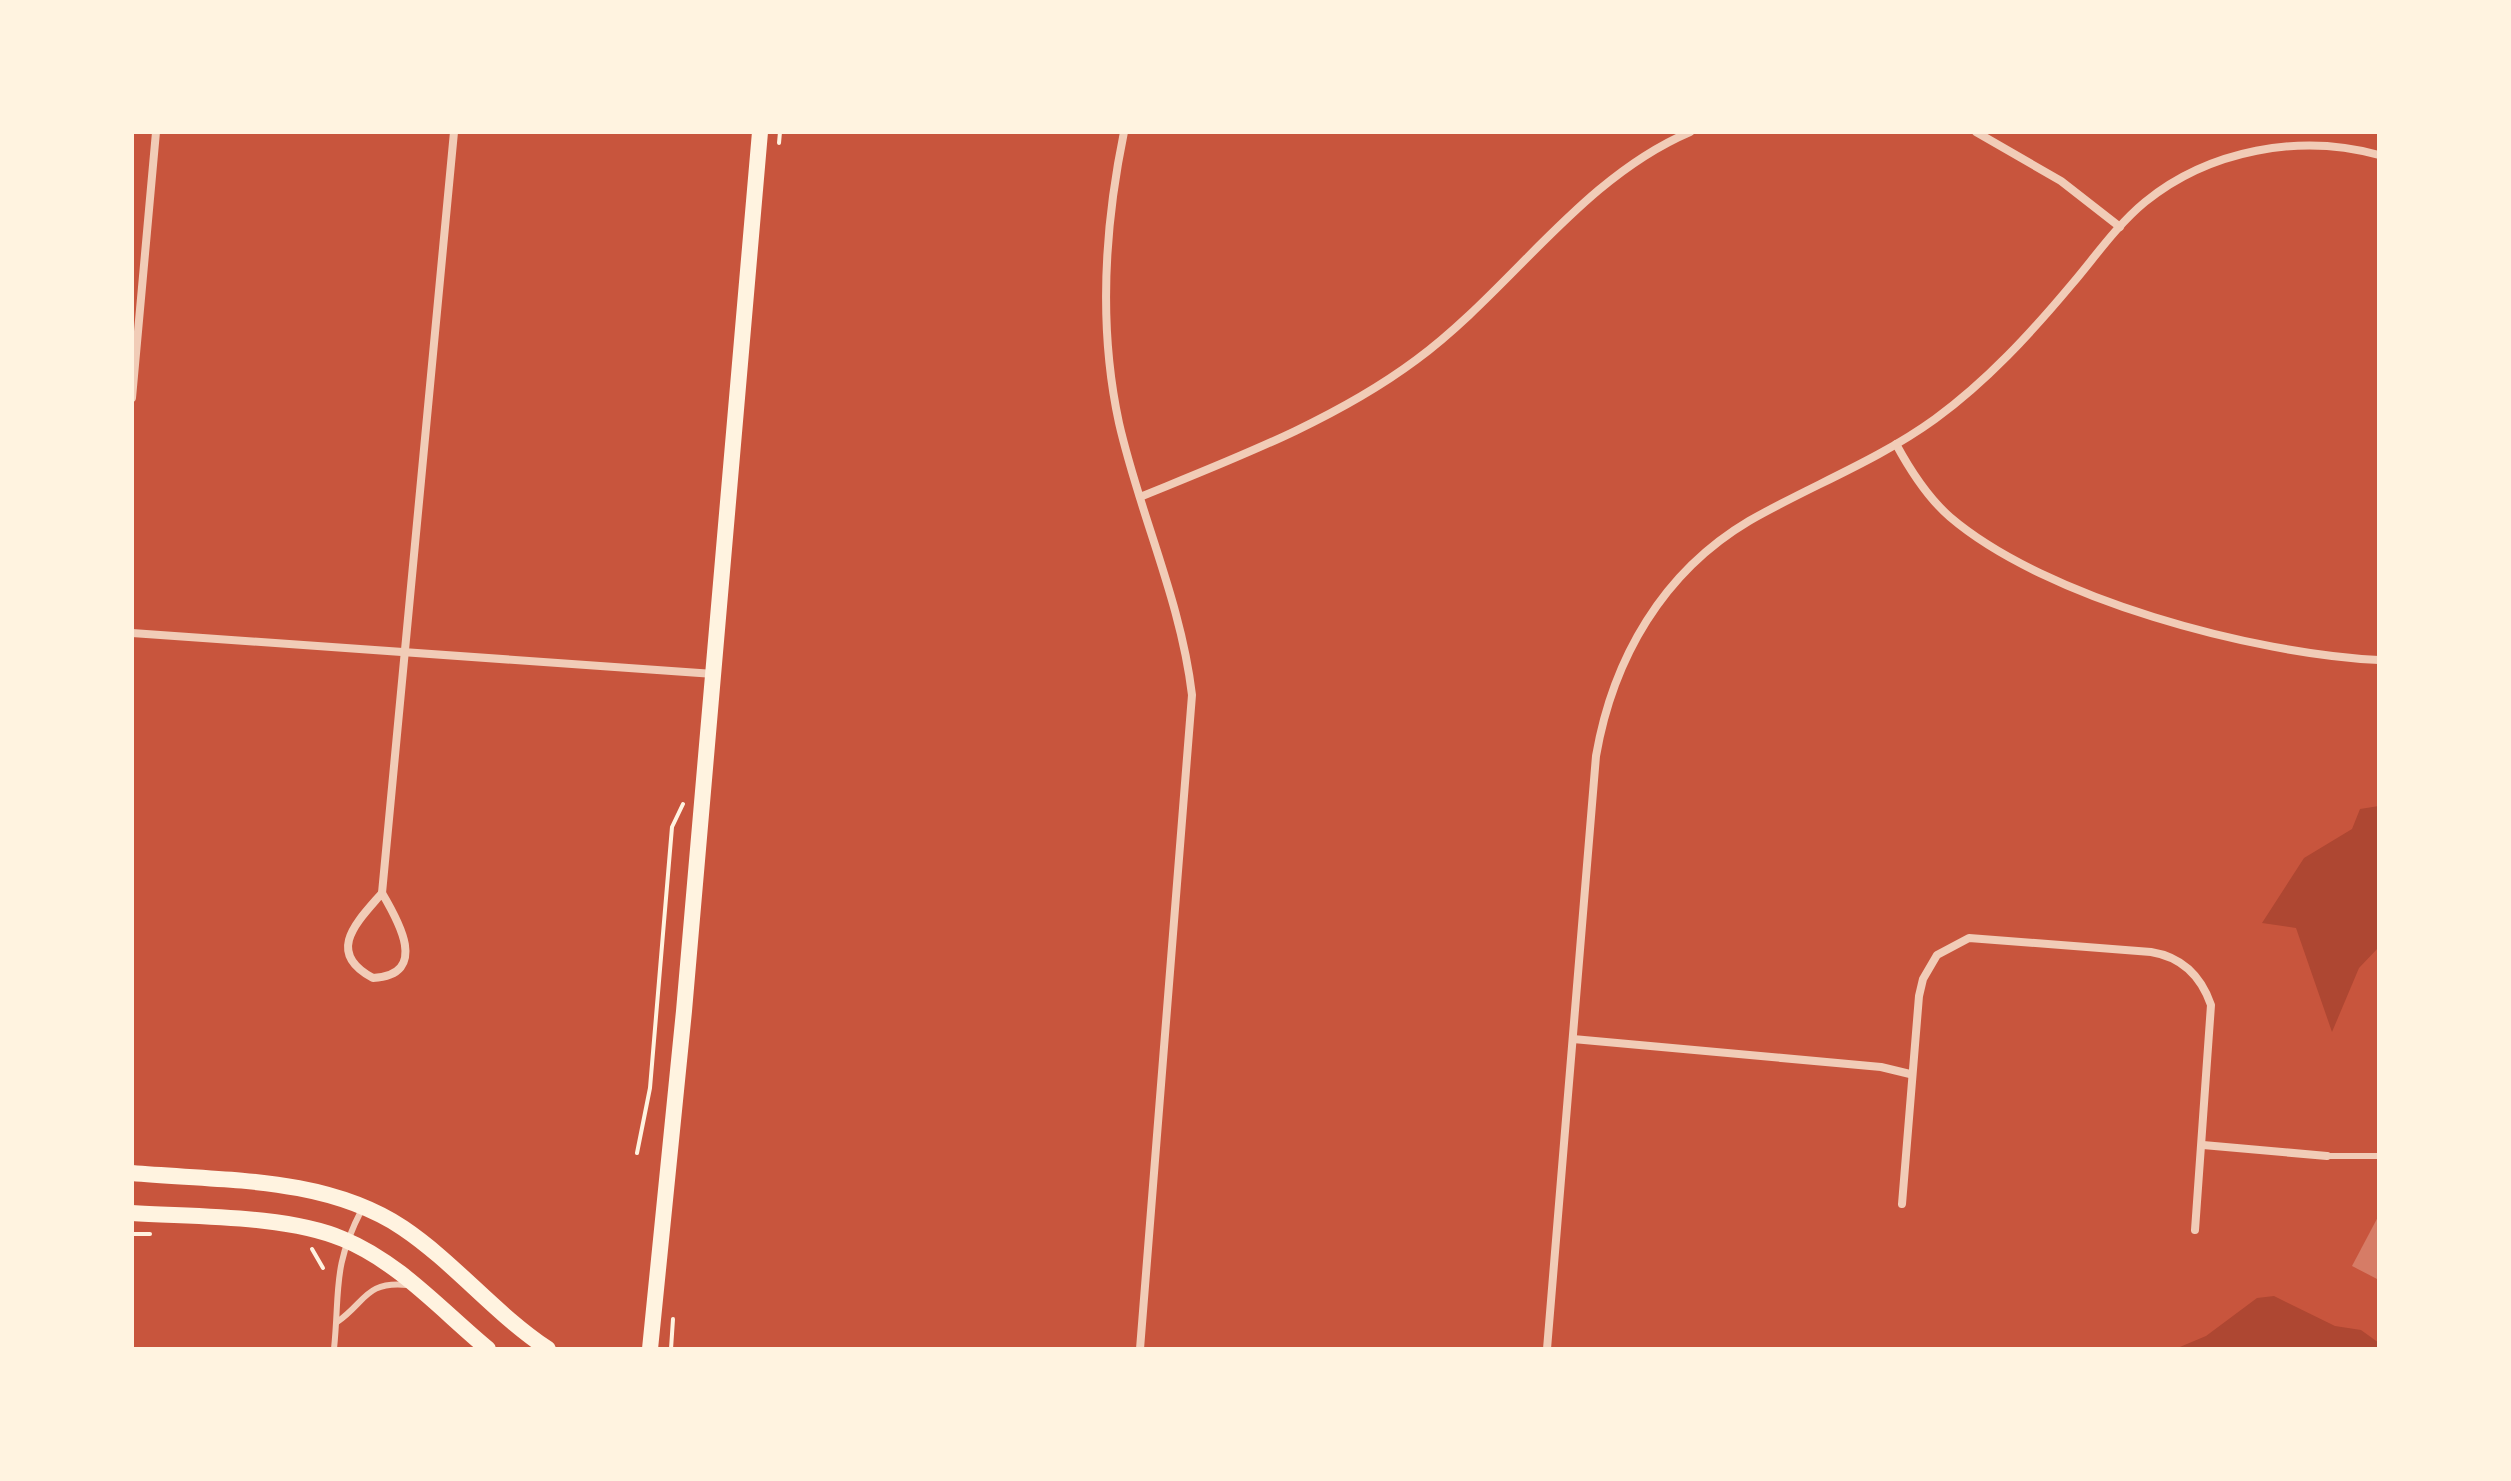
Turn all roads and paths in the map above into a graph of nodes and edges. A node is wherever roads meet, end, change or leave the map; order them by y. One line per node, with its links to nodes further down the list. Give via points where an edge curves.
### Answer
1 (156, 132): 9 (street)
2 (454, 132): 13 (street)
3 (760, 132): 15 (main road)
4 (1124, 132): 11 (street, via 1109,208 1108,353 1119,423)
5 (1690, 132): 11 (street, via 1612,179 1417,360 1322,417)
6 (1976, 132): 8 (street, via 2061,181)
7 (2379, 155): 8 (street, via 2303,146 2224,159 2162,189)
8 (2120, 227): 10 (street, via 1983,380)
9 (132, 398)
10 (1896, 444): 14 (street, via 1933,499 1967,530 2068,584 2213,634 2321,655); 18 (street, via 1751,520 1703,553 1640,629 1614,681 1596,756)
11 (1140, 497): 40 (street, via 1186,646 1192,695)
12 (132, 633): 13 (street)
13 (405, 652): 15 (street); 17 (street)
14 (2379, 660)
15 (714, 674): 39 (main road)
16 (685, 792): 21 (path, via 672,827 650,1088)
17 (382, 893): 17 (street, via 354,926 348,942 351,960 373,978 399,968 406,948)
18 (1573, 1039): 19 (street); 41 (street)
19 (1910, 1074): 20 (street, via 1923,979 1944,950 1969,938 2151,952 2175,959 2197,978 2211,1005); 25 (street)
20 (2203, 1145): 22 (street); 28 (street)
21 (637, 1153)
22 (2327, 1156): 23 (lane)
23 (2379, 1156)
24 (132, 1173): 26 (main road, via 267,1184)
25 (1902, 1204)
26 (364, 1206): 31 (lane); 38 (main road, via 422,1242)
27 (132, 1213): 31 (main road, via 285,1225)
28 (2195, 1230)
29 (160, 1233): 30 (path)
30 (132, 1234)
31 (346, 1240): 34 (main road); 35 (lane, via 334,1308)
32 (305, 1245): 33 (path)
33 (323, 1268)
34 (415, 1286): 35 (lane, via 377,1287); 37 (main road)
35 (337, 1322): 36 (lane)
36 (334, 1349)
37 (488, 1349)
38 (548, 1349)
39 (650, 1349)
40 (1140, 1349)
41 (1547, 1349)

